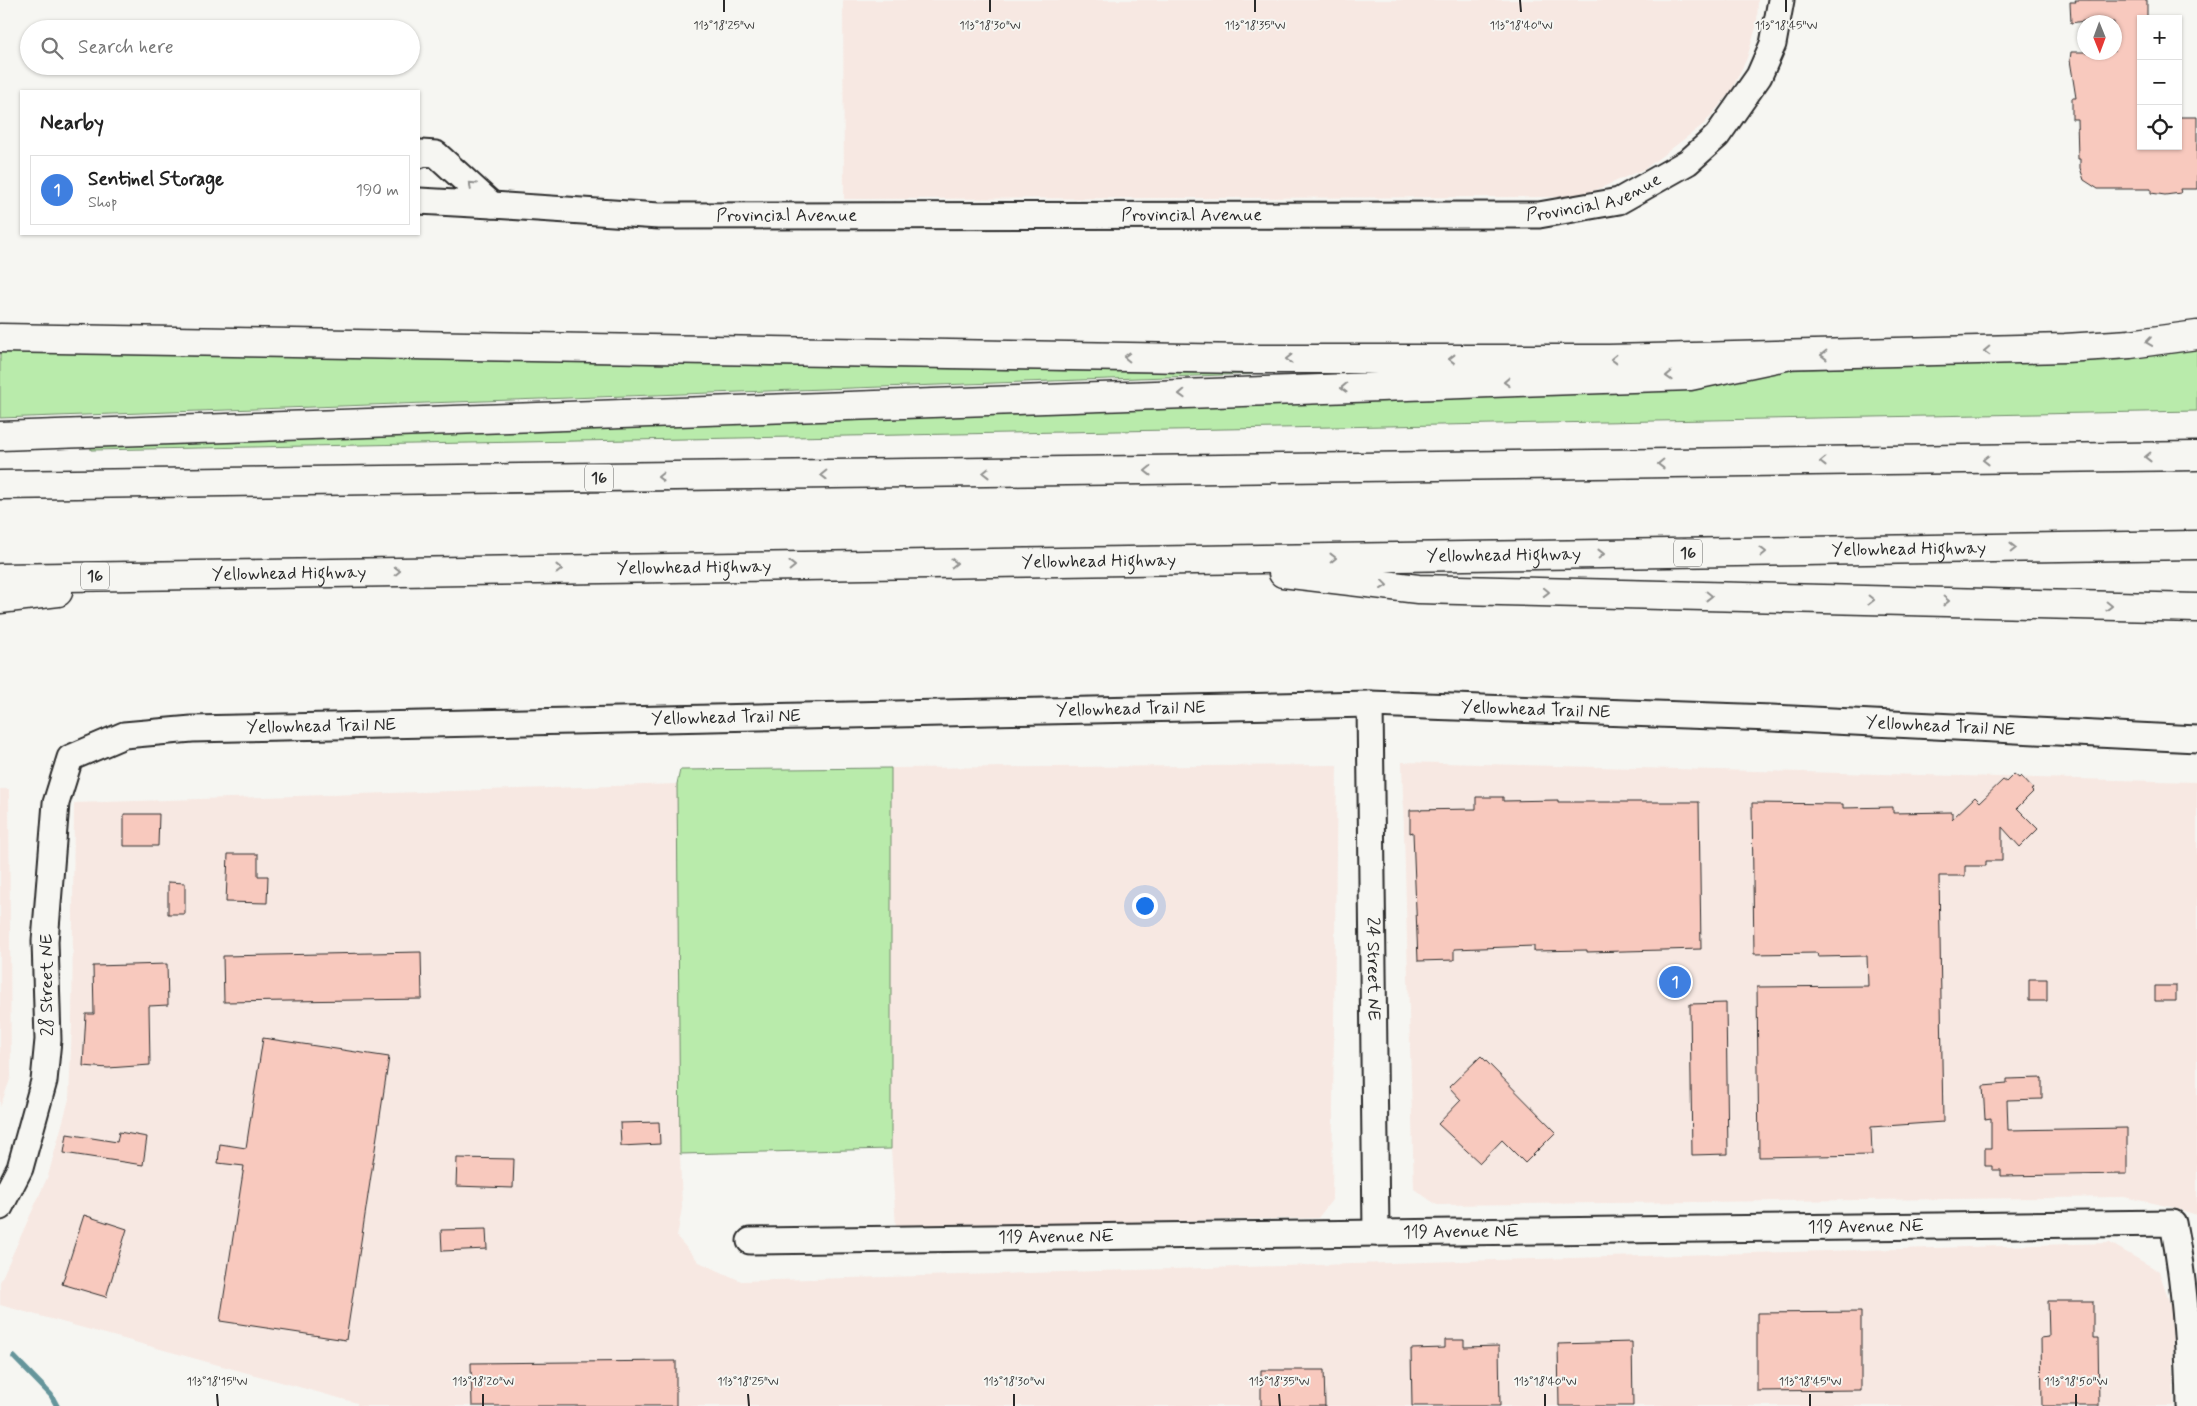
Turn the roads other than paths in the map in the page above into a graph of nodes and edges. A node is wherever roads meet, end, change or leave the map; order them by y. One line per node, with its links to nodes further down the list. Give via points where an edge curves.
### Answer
1 (1781, 0): 4 (street, Provincial Avenue, via 1773,44 1759,76 1717,136 1688,162 1619,201 1538,215 659,216)
2 (420, 154): 4 (street, one-way to 2, via 436,154)
3 (420, 201): 4 (street, Provincial Avenue)
4 (492, 205)
5 (2197, 335): 7 (main road, one-way to 7, via 2065,348)
6 (0, 338): 7 (main road, one-way to 6, via 1246,359)
7 (1786, 356): 8 (main road, one-way to 8, via 1690,376)
8 (0, 436)
9 (2197, 456): 10 (main road, 16, one-way to 10)
10 (0, 485)
11 (2197, 545): 12 (main road, Yellowhead Highway / 16, one-way to 11)
12 (1180, 560): 13 (main road, Yellowhead Highway / 16, one-way to 12); 16 (main road, one-way to 16, via 1418,589)
13 (191, 574): 14 (main road, Yellowhead Highway / 16); 15 (main road)
14 (0, 578)
15 (0, 599)
16 (2197, 608)
17 (1370, 704): 18 (street, Yellowhead Trail NE, via 1763,718); 19 (street, Yellowhead Trail NE, via 192,729 124,735); 21 (street, 24 Street NE)
18 (2197, 739)
19 (70, 758): 20 (street, 28 Street NE, via 56,803 45,940 48,1040 44,1081 20,1168)
20 (0, 1207)
21 (1376, 1233): 22 (street, 119 Avenue NE); 23 (street, 119 Avenue NE, via 2173,1224 2182,1264)
22 (750, 1241)
23 (2190, 1406)

